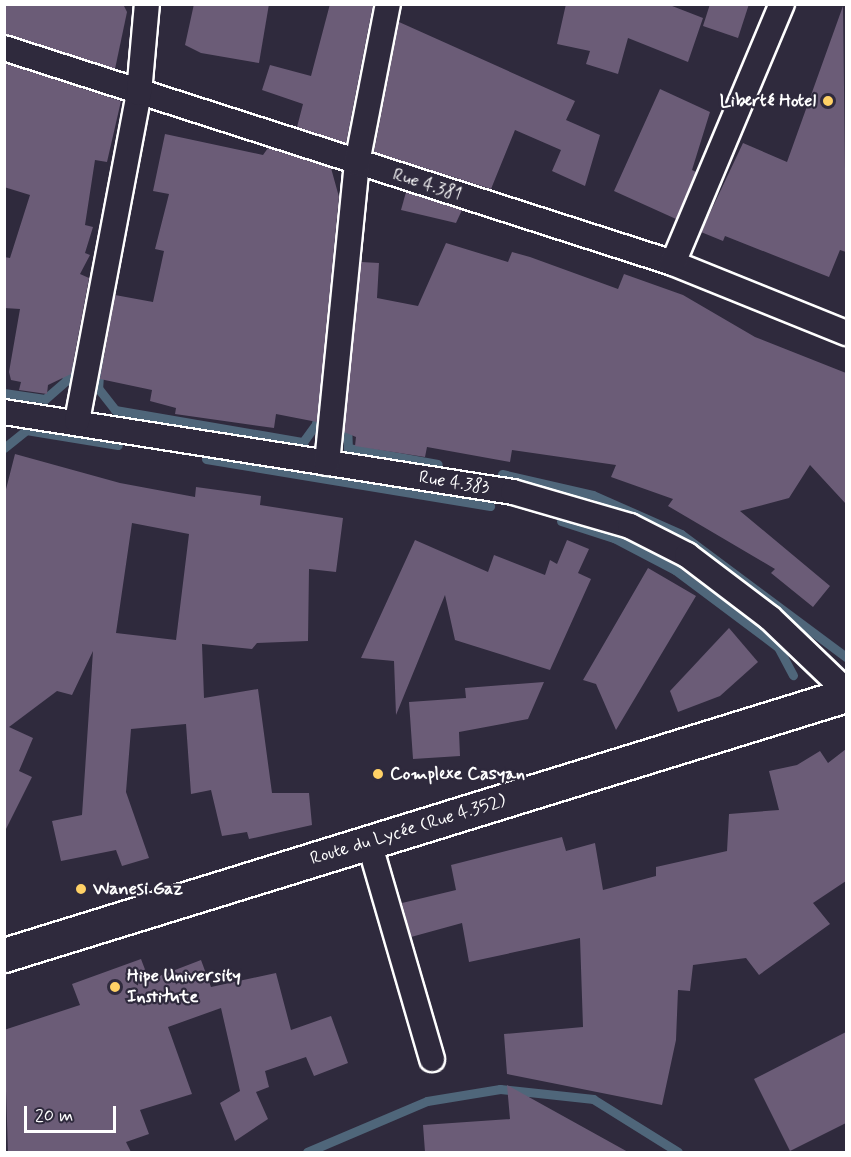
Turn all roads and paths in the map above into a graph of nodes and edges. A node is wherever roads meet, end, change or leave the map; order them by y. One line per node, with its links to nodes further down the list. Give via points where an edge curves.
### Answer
1 (147, 4): 5 (street)
2 (388, 4): 6 (street)
3 (782, 4): 7 (street)
4 (4, 48): 5 (street, Rue 4.381)
5 (139, 93): 6 (street, Rue 4.381); 10 (street)
6 (357, 163): 7 (street, Rue 4.381); 11 (street)
7 (673, 263): 8 (street, Rue 4.381)
8 (846, 333)
9 (4, 412): 10 (street, Rue 4.383)
10 (77, 421): 11 (street, Rue 4.383)
11 (327, 463): 12 (street, Rue 4.383, via 513,492 630,526 687,555 770,618)
12 (846, 693): 13 (main road, Route du Lycée (Rue 4.352))
13 (369, 842): 14 (main road, Route du Lycée (Rue 4.352)); 15 (street)
14 (4, 955)
15 (432, 1059)

